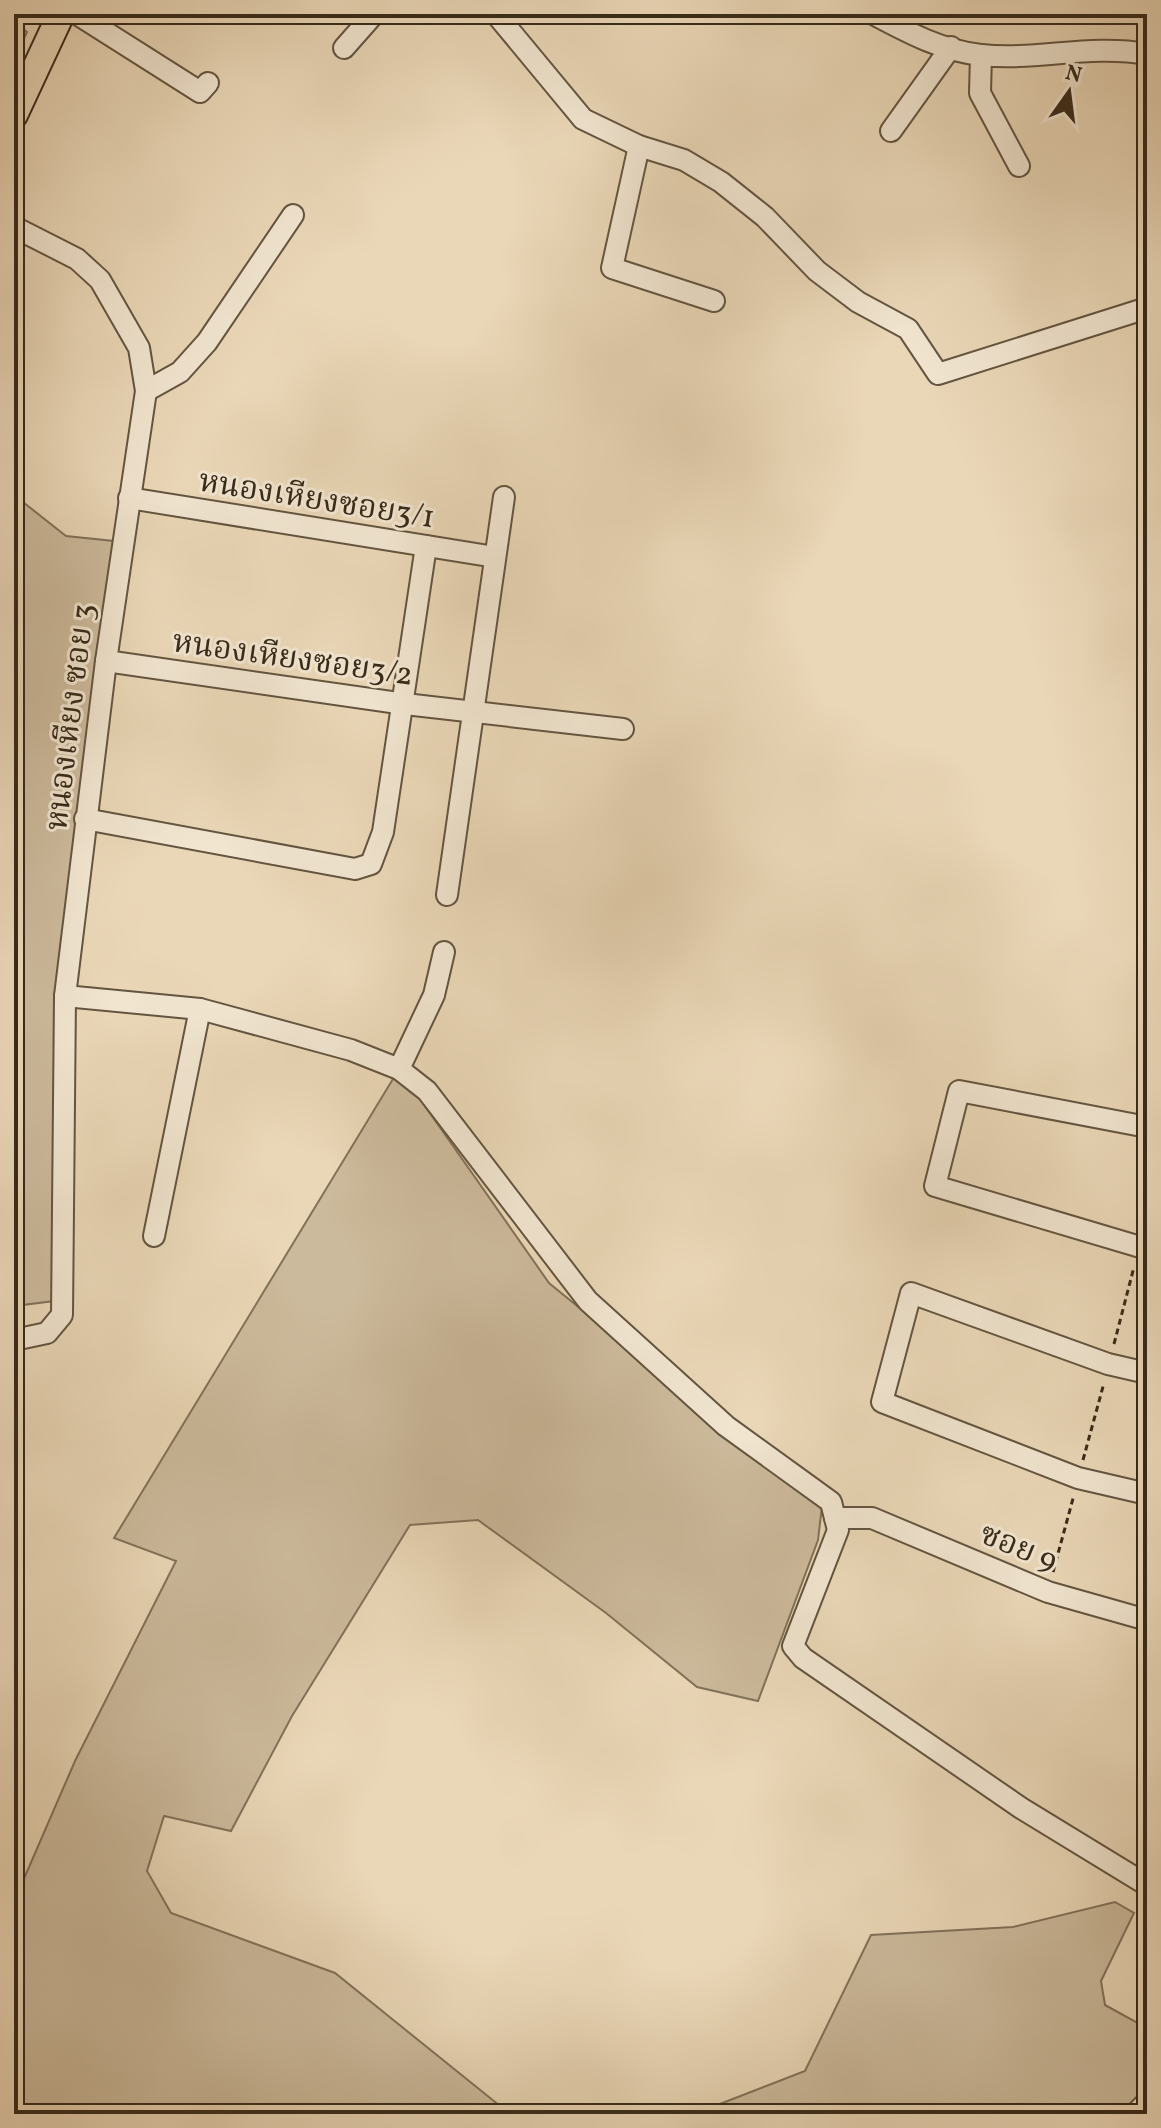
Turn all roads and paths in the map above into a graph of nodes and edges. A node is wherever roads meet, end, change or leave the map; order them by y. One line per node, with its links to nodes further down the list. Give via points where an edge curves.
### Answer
1 (374, 14): 6 (street)
2 (496, 14): 12 (street, via 583,119)
3 (873, 14): 5 (street, via 923,41)
4 (59, 16): 9 (street, via 200,92); 10 (main road)
5 (951, 47): 8 (street); 11 (street)
6 (344, 48)
7 (1147, 54): 8 (street, via 1115,49)
8 (981, 55): 13 (street, via 980,93)
9 (208, 83)
10 (14, 115)
11 (891, 131)
12 (639, 146): 16 (street, via 612,268); 17 (street, via 684,160 721,182 765,217 817,271 858,302 908,329 938,374)
13 (1019, 166)
14 (293, 215): 18 (street, via 207,342 180,372)
15 (14, 227): 18 (street, หนองเหียง ซอย 3, via 77,259 100,280 139,348)
16 (714, 301)
17 (1147, 308)
18 (146, 391): 20 (street, หนองเหียง ซอย 3)
19 (504, 497): 22 (street)
20 (129, 498): 21 (street, หนองเหียงซอย3/1); 23 (street, หนองเหียง ซอย 3)
21 (426, 546): 22 (street, หนองเหียงซอย3/1); 24 (street)
22 (495, 557): 25 (street)
23 (106, 661): 24 (street, หนองเหียงซอย3/2); 27 (street, หนองเหียง ซอย 3)
24 (405, 704): 25 (street, หนองเหียงซอย3/2); 27 (street, via 383,832 366,868 262,854)
25 (473, 711): 26 (street, หนองเหียงซอย3/2); 28 (street)
26 (623, 729)
27 (85, 819): 30 (street, หนองเหียง ซอย 3)
28 (447, 895)
29 (444, 952): 32 (street, via 434,995)
30 (65, 996): 31 (street); 36 (street, หนองเหียง ซอย 3, via 62,1315 47,1333)
31 (200, 1009): 32 (street, via 351,1050); 34 (street)
32 (399, 1069): 41 (street, via 427,1091 588,1301 726,1426 831,1502)
33 (1147, 1127): 35 (street, via 959,1091 935,1186)
34 (154, 1236)
35 (1143, 1248): 37 (path)
36 (14, 1340)
37 (1108, 1364): 38 (street); 39 (path); 39 (street, via 911,1293 882,1402)
38 (1147, 1373)
39 (1078, 1478): 40 (street); 42 (path)
40 (1147, 1494)
41 (835, 1518): 42 (street, ซอย 9, via 872,1518); 44 (street, via 838,1530 793,1646 803,1658 1021,1808)
42 (1048, 1592): 43 (street, ซอย 9)
43 (1147, 1620)
44 (1147, 1885)
45 (1147, 2102): 46 (street)
46 (1135, 2114)

